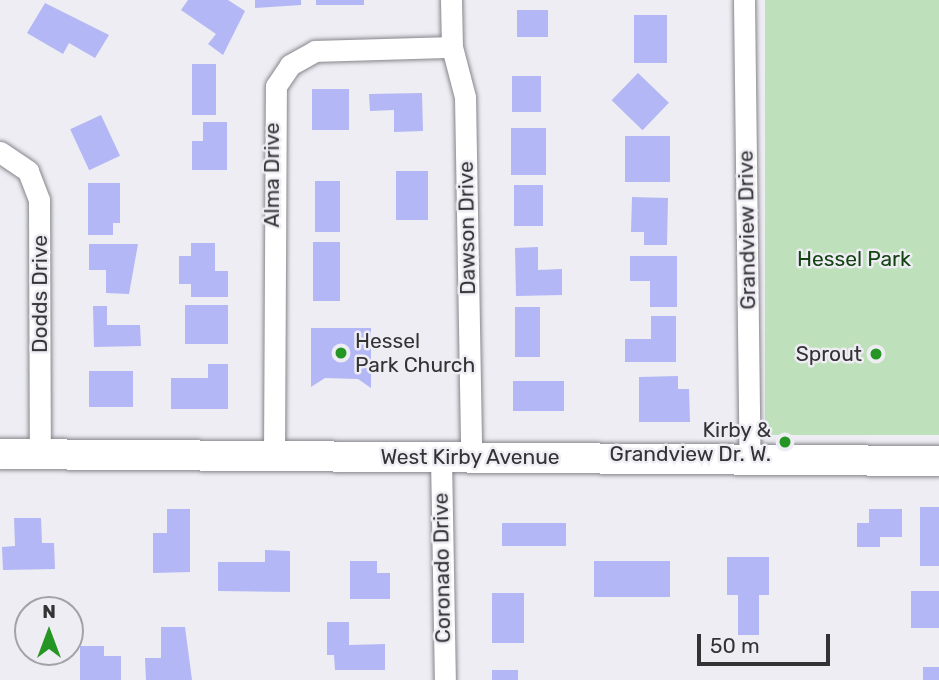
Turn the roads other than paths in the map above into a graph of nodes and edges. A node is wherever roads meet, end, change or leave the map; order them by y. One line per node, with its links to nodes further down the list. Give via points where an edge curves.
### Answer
1 (451, 0): 3 (street, Dawson Drive)
2 (744, 0): 10 (street, Grandview Drive)
3 (452, 47): 7 (street, Alma Drive, via 315,51 290,65 276,86); 9 (street, Dawson Drive, via 465,97)
4 (0, 152): 6 (street, Dodds Drive, via 28,171 39,200)
5 (0, 454): 6 (main road, West Kirby Avenue)
6 (40, 454): 7 (main road, West Kirby Avenue)
7 (274, 456): 8 (main road, West Kirby Avenue)
8 (441, 457): 9 (main road, West Kirby Avenue); 12 (street, Coronado Drive)
9 (471, 457): 10 (main road, West Kirby Avenue)
10 (750, 459): 11 (main road, West Kirby Avenue)
11 (939, 461)
12 (445, 680)

